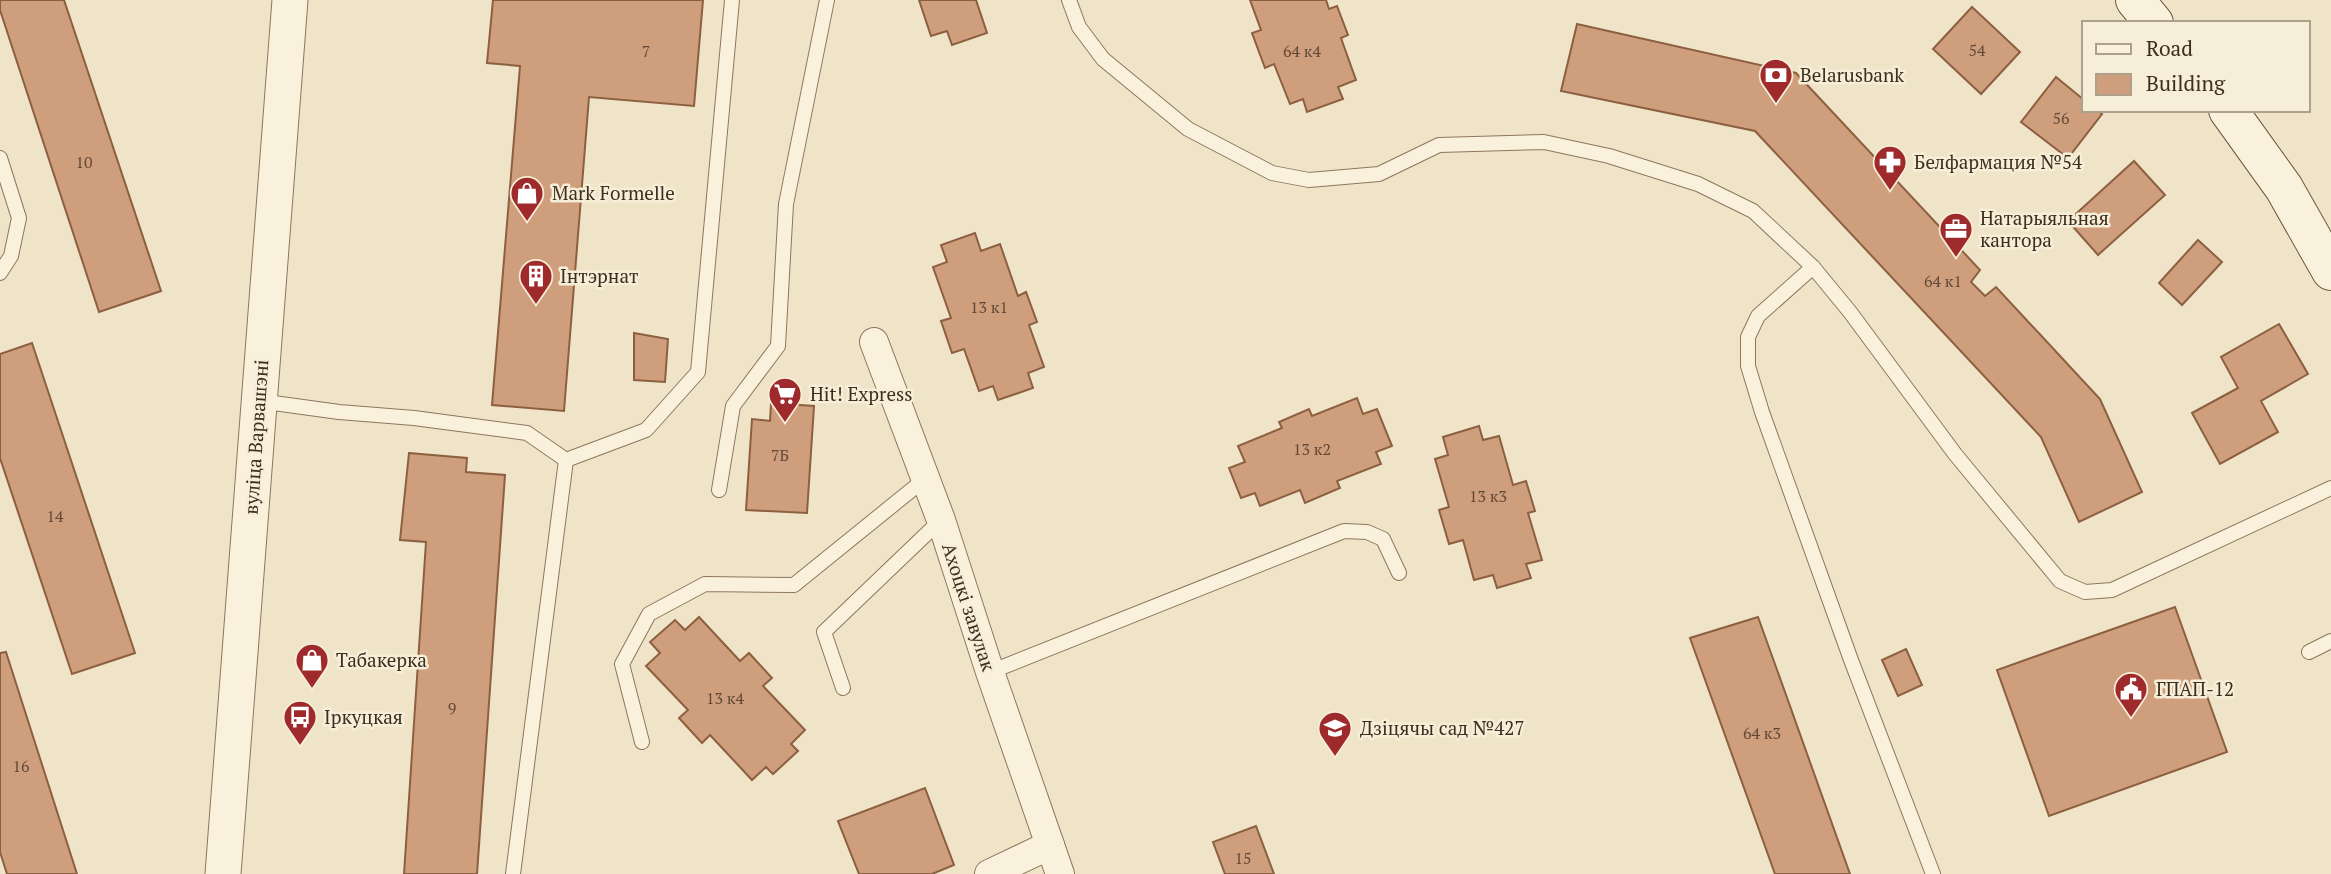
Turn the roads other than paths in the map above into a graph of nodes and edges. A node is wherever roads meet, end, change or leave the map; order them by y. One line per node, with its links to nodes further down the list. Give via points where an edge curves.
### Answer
1 (290, 0): 13 (street, вуліца Варвашэні)
2 (732, 0): 14 (lane, via 698,372 646,430)
3 (827, 0): 17 (lane, via 786,204 778,346 733,406)
4 (1069, 0): 9 (lane, via 1079,27 1103,59 1188,129 1272,173 1309,180 1379,174 1439,145 1544,142 1609,156 1698,184 1753,211)
5 (2135, 0): 6 (main road)
6 (2152, 21)
7 (2229, 112): 10 (main road, via 2284,188)
8 (0, 158): 11 (lane, via 19,218 11,257)
9 (1813, 267): 16 (lane, via 1955,454 2060,581 2085,593 2112,590); 30 (lane, via 1758,316 1748,337 1748,366 1851,660)
10 (2331, 271)
11 (0, 273)
12 (874, 342): 15 (street, Ахоцкі завулак)
13 (259, 401): 14 (lane, via 527,433); 26 (street, вуліца Варвашэні)
14 (566, 460): 27 (lane)
15 (925, 479): 18 (street, Ахоцкі завулак); 24 (lane, via 794,585 705,584 649,614 622,664)
16 (2331, 488)
17 (719, 489)
18 (941, 520): 22 (street, Ахоцкі завулак); 23 (lane, via 824,632)
19 (1399, 573): 22 (lane, via 1383,539 1367,532 1344,531)
20 (2331, 641): 21 (lane)
21 (2309, 652)
22 (990, 671): 25 (street, Ахоцкі завулак)
23 (844, 688)
24 (642, 742)
25 (1050, 845): 28 (street); 29 (street, Ахоцкі завулак)
26 (223, 874)
27 (513, 874)
28 (989, 874)
29 (1060, 874)
30 (1933, 874)

